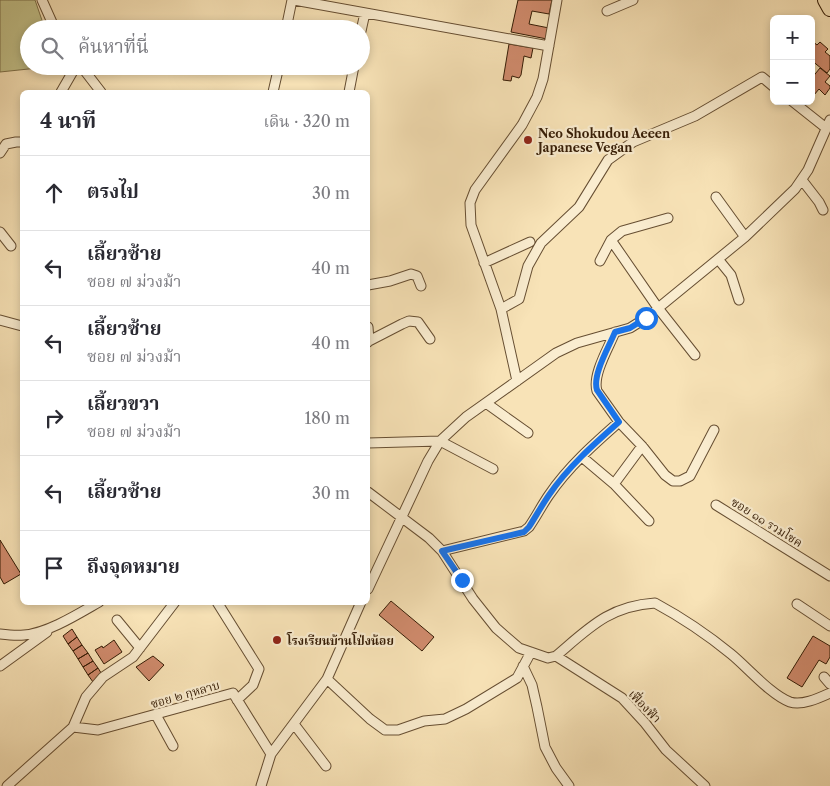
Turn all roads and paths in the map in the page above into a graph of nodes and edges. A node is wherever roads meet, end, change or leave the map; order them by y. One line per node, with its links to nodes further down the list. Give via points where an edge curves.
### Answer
1 (42, 0): 9 (street)
2 (293, 0): 8 (street); 10 (street)
3 (557, 0): 12 (street)
4 (632, 0): 7 (street)
5 (825, 0): 6 (main road)
6 (830, 9)
7 (607, 11)
8 (365, 13): 11 (street); 12 (street)
9 (51, 20)
10 (288, 20)
11 (363, 20)
12 (549, 46): 37 (street, via 537,97 522,125 475,190 470,203 471,225)
13 (70, 75): 18 (street)
14 (88, 75): 19 (street)
15 (276, 75): 20 (street)
16 (352, 75): 21 (street)
17 (770, 84): 42 (street, via 762,77 695,116 633,142 608,160 579,207 541,242 528,266 518,298)
18 (61, 90)
19 (99, 90)
20 (273, 90)
21 (349, 90)
22 (798, 105): 23 (street)
23 (828, 124): 26 (street)
24 (20, 142): 25 (street, via 6,144)
25 (0, 153)
26 (802, 180): 28 (street); 31 (street)
27 (716, 197): 31 (street)
28 (823, 210)
29 (668, 218): 32 (street, via 622,232)
30 (0, 232): 34 (street)
31 (745, 237): 35 (street)
32 (611, 240): 36 (street); 41 (street)
33 (530, 242): 37 (street)
34 (11, 246)
35 (718, 259): 40 (street, via 731,275); 41 (street)
36 (600, 261)
37 (484, 263): 42 (street)
38 (370, 285): 39 (street, via 411,274 417,276)
39 (421, 286)
40 (739, 300)
41 (658, 308): 45 (street, via 630,328); 48 (street)
42 (501, 309): 49 (street)
43 (0, 320): 44 (street)
44 (20, 325)
45 (615, 332): 49 (street, via 556,353); 51 (street, via 595,385)
46 (430, 339): 47 (street, via 418,322 409,321)
47 (370, 341)
48 (696, 355)
49 (517, 381): 50 (street)
50 (486, 403): 53 (street); 54 (street)
51 (619, 422): 56 (street); 57 (street)
52 (714, 430): 56 (street, via 690,476 680,481 665,476)
53 (528, 433)
54 (440, 441): 55 (street); 58 (street); 62 (street)
55 (370, 442)
56 (642, 446): 59 (street)
57 (582, 457): 59 (street); 64 (street, via 550,494 524,532)
58 (493, 469)
59 (614, 484): 63 (street)
60 (370, 494): 62 (street)
61 (716, 505): 65 (street, ซอย ๑๑ รวมโชค)
62 (402, 518): 64 (street); 66 (street)
63 (649, 521)
64 (442, 551): 77 (street, via 496,628 519,648)
65 (830, 576)
66 (370, 585)
67 (797, 604): 74 (street)
68 (94, 605): 73 (street)
69 (173, 605): 76 (street)
70 (219, 605): 83 (street, via 259,670 253,685)
71 (360, 605): 81 (street)
72 (117, 620): 76 (street)
73 (59, 623): 75 (street, via 24,635); 79 (street)
74 (830, 626)
75 (0, 634)
76 (140, 648): 86 (street, via 133,657 103,677 86,697)
77 (531, 652): 78 (street, via 548,658); 80 (street)
78 (556, 656): 82 (street, via 609,614 655,603 731,654 776,694 790,702 798,703); 93 (street, เฟื่องฟ้า, via 622,698 666,750)
79 (0, 666)
80 (524, 666): 81 (street, via 517,678 466,708 444,719 424,721 398,730 385,730); 92 (street, via 532,685 545,747)
81 (327, 679): 85 (street)
82 (830, 694)
83 (237, 700): 84 (street, ซอย ๒ กุหลาบ, via 233,693); 88 (street, ซอย ๒ กุหลาบ)
84 (156, 715): 86 (street, ซอย ๒ กุหลาบ, via 98,730); 87 (street)
85 (294, 724): 88 (street); 89 (street)
86 (74, 727): 90 (street)
87 (173, 746)
88 (271, 754): 91 (street)
89 (326, 766)
90 (7, 786)
91 (261, 786)
92 (569, 786)
93 (704, 786)

